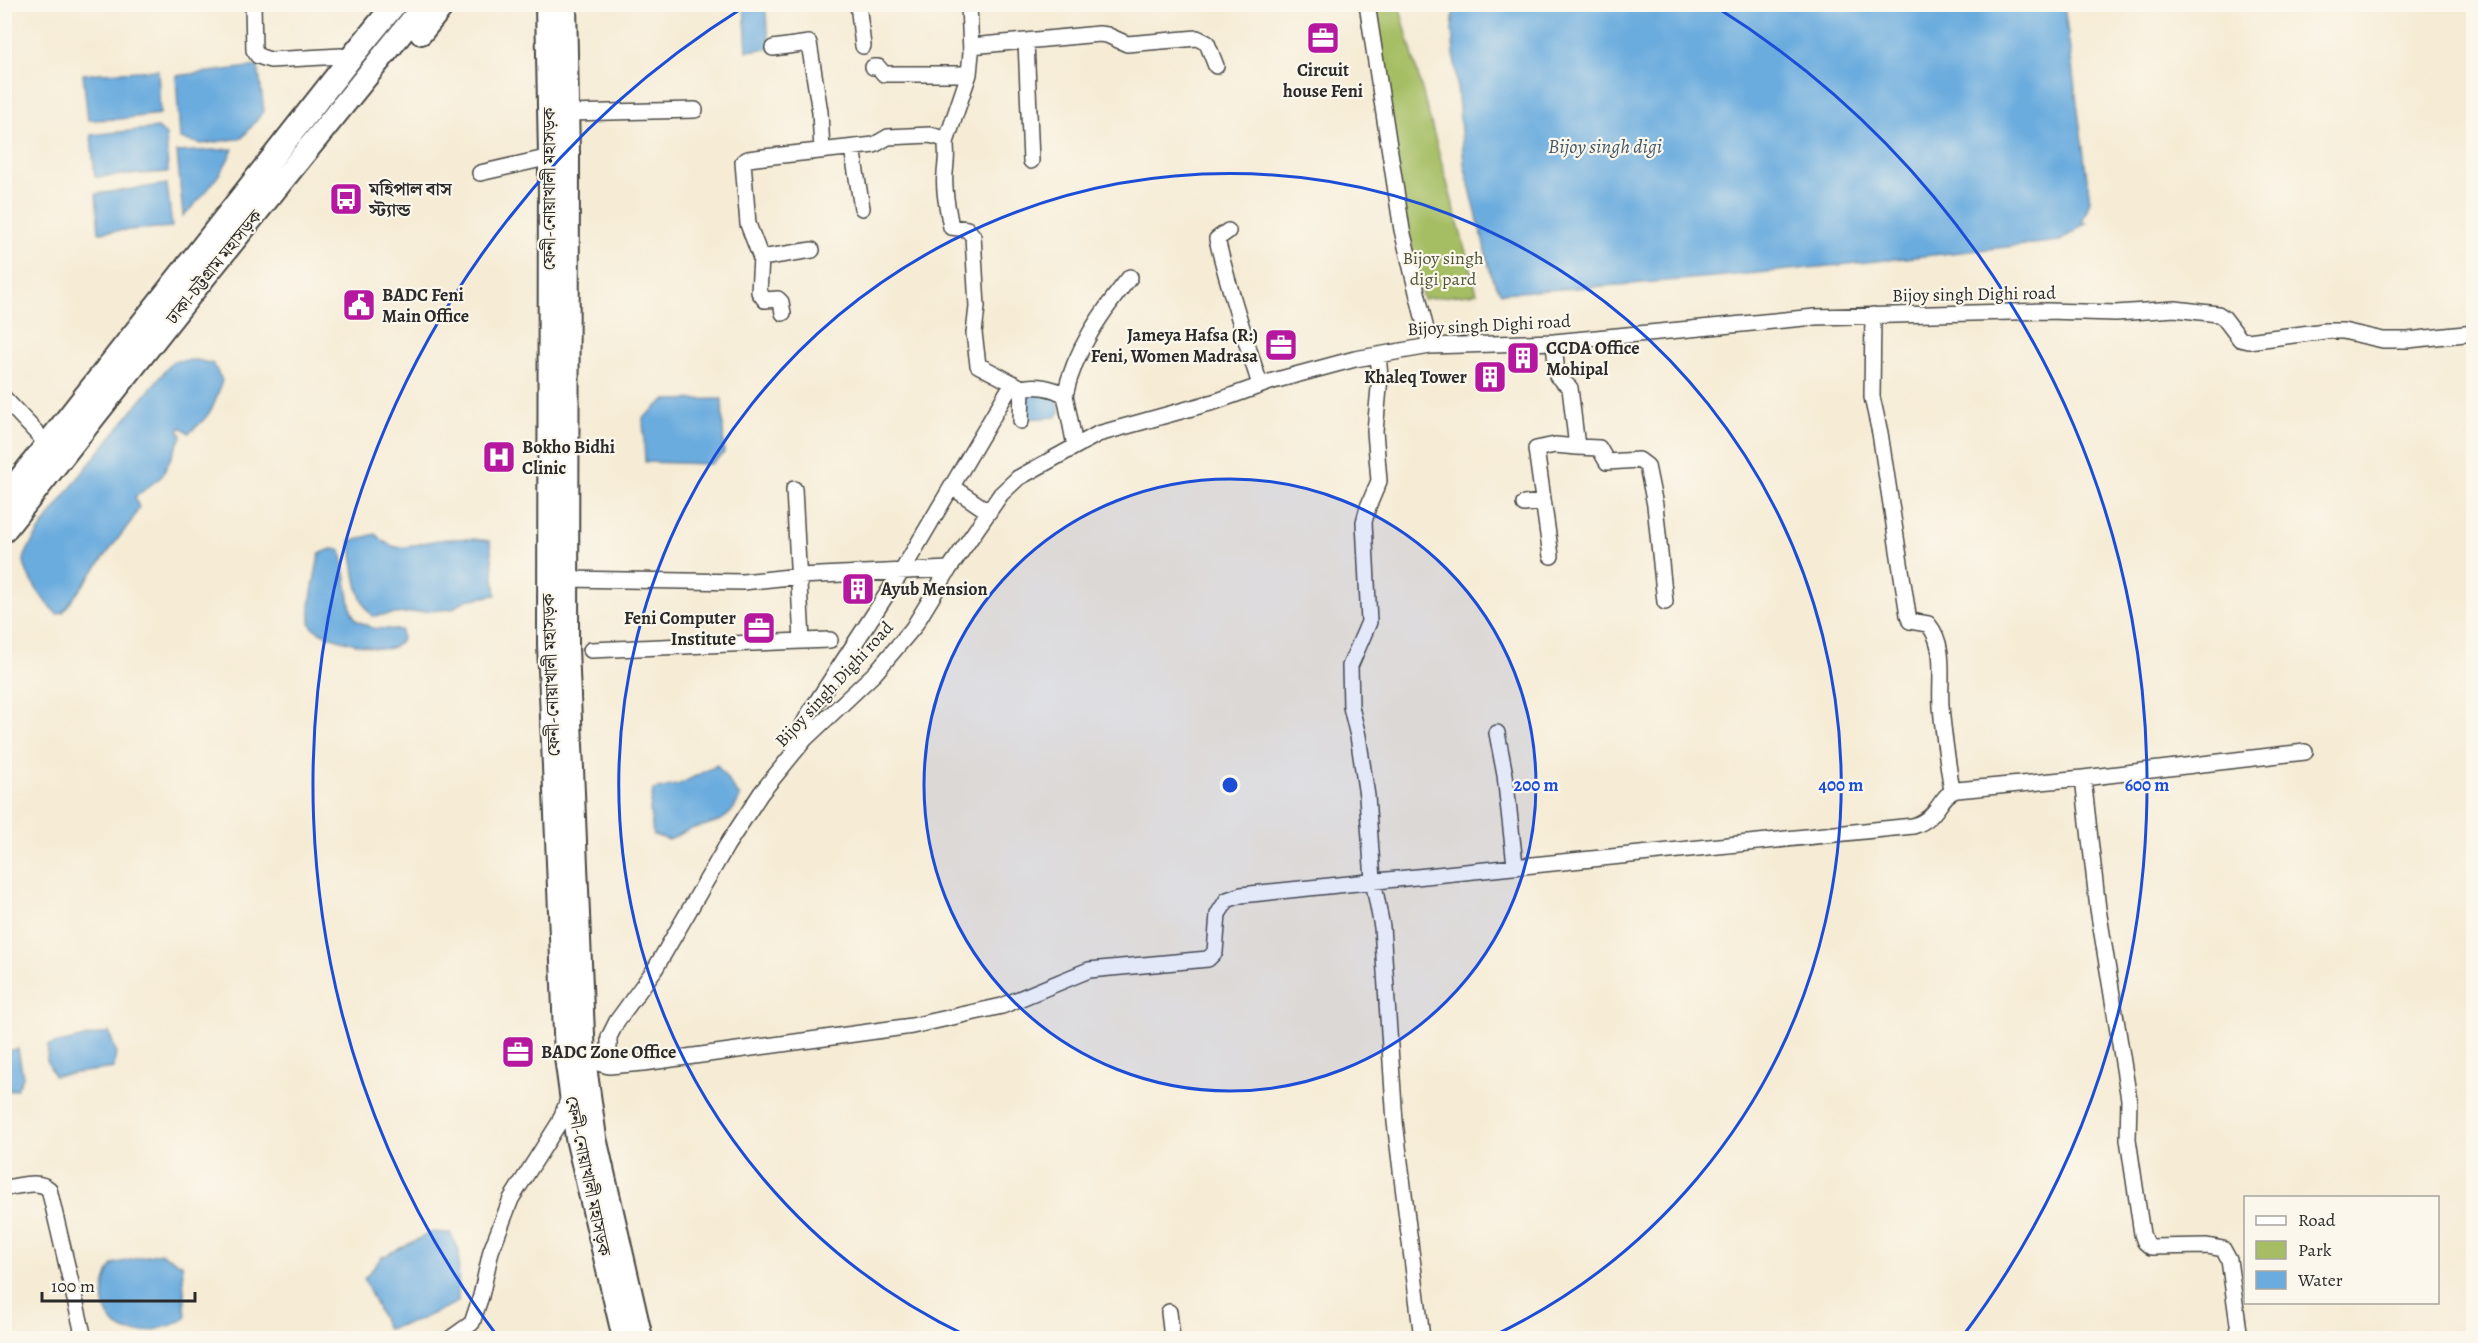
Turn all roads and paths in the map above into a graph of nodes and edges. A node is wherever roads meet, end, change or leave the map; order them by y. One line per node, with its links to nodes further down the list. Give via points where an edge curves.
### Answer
1 (253, 4): 15 (street, via 254,50 258,56 270,60)
2 (385, 4): 15 (highway)
3 (395, 4): 31 (highway, ঢাকা-চট্টগ্রাম মহাসড়ক, via 350,58)
4 (425, 4): 31 (highway, ঢাকা-চট্টগ্রাম মহাসড়ক)
5 (444, 4): 31 (highway, via 240,251 217,273)
6 (547, 4): 24 (highway, ফেনী-নোয়াখালী মহাসড়ক)
7 (565, 4): 20 (highway, ফেনী-নোয়াখালী মহাসড়ক)
8 (858, 4): 12 (street)
9 (969, 4): 13 (street)
10 (1367, 4): 37 (street, via 1402,230)
11 (1026, 41): 13 (street); 16 (street, via 1099,34 1126,44 1197,38 1207,43); 25 (street)
12 (863, 46)
13 (971, 46): 18 (street)
14 (773, 48): 23 (street, via 809,43)
15 (341, 56): 31 (highway, via 213,212 195,243)
16 (1216, 66)
17 (873, 67): 18 (street, via 884,74)
18 (969, 74): 21 (street)
19 (695, 110): 20 (street)
20 (567, 113): 24 (highway, ফেনী-নোয়াখালী মহাসড়ক)
21 (946, 142): 22 (street, via 930,135 888,137 874,145); 40 (street, via 946,199 951,227 967,229 973,236 978,365)
22 (852, 148): 23 (street); 27 (street)
23 (822, 151): 30 (street, via 744,162 748,224)
24 (559, 155): 26 (street); 58 (highway, ফেনী-নোয়াখালী মহাসড়ক); 72 (highway, ফেনী-নোয়াখালী মহাসড়ক, via 549,645)
25 (1031, 162)
26 (480, 173)
27 (862, 208)
28 (1228, 231): 39 (street, via 1217,239)
29 (812, 250): 30 (street)
30 (761, 258): 33 (street, via 759,292 765,300 778,299)
31 (196, 273): 44 (highway, ঢাকা-চট্টগ্রাম মহাসড়ক); 53 (highway, ঢাকা-চট্টগ্রাম মহাসড়ক)
32 (1130, 277): 41 (street, via 1081,347)
33 (783, 313)
34 (1873, 315): 35 (street, Bijoy singh Dighi road, via 2175,309 2218,314 2240,339 2248,341 2325,331 2383,340); 36 (street, Bijoy singh Dighi road); 67 (street, via 1872,397 1908,615 1910,621 1928,624 1933,630 1942,667 1941,705)
35 (2474, 333)
36 (1554, 342): 37 (street, Bijoy singh Dighi road); 46 (street, via 1557,376 1570,388)
37 (1430, 346): 38 (street, Bijoy singh Dighi road)
38 (1378, 355): 39 (street, Bijoy singh Dighi road); 69 (street, via 1375,431 1379,482 1365,522 1369,622 1350,666 1351,707 1367,796)
39 (1260, 385): 45 (street, Bijoy singh Dighi road, via 1098,434)
40 (1017, 386): 41 (street, via 1055,389); 43 (street); 47 (street)
41 (1065, 395): 45 (street)
42 (4, 398): 44 (street)
43 (1022, 421)
44 (48, 445): 49 (highway, ঢাকা-চট্টগ্রাম মহাসড়ক)
45 (1075, 446): 52 (street, Bijoy singh Dighi road, via 1018,478)
46 (1577, 447): 50 (street, via 1536,448); 59 (street, via 1599,448 1607,462 1639,460 1647,466)
47 (952, 487): 52 (street); 56 (street)
48 (794, 489): 57 (street)
49 (4, 500)
50 (1543, 502): 51 (street); 54 (street)
51 (1524, 504)
52 (989, 512): 55 (street, Bijoy singh Dighi road)
53 (4, 531)
54 (1551, 556)
55 (950, 568): 56 (street); 71 (street, Bijoy singh Dighi road, via 905,637 875,673 805,739 761,794 655,969 617,1021 609,1037)
56 (902, 571): 57 (street); 65 (street)
57 (799, 576): 58 (street, via 743,582); 61 (street)
58 (566, 579): 70 (highway, ফেনী-নোয়াখালী মহাসড়ক)
59 (1665, 602)
60 (830, 640): 61 (street)
61 (802, 641): 62 (street)
62 (591, 650)
63 (1497, 733): 68 (street)
64 (2305, 752): 66 (street)
65 (778, 763)
66 (2082, 778): 67 (street); 81 (street, via 2128,1099 2128,1139 2142,1234 2151,1247 2207,1245 2223,1249 2229,1260)
67 (1952, 791): 68 (street, via 1932,816 1913,826)
68 (1515, 865): 69 (street)
69 (1372, 880): 71 (street, via 1241,895 1227,900 1218,914 1215,952 1208,959 1089,970 1002,1006 912,1026); 80 (street, via 1382,927 1395,1122)
70 (584, 1059): 71 (street); 72 (street); 78 (highway, ফেনী-নোয়াখালী মহাসড়ক, via 595,1138)
71 (609, 1066)
72 (570, 1095): 76 (street, via 559,1123 511,1199 491,1251 472,1323); 77 (highway, ফেনী-নোয়াখালী মহাসড়ক)
73 (4, 1188): 75 (street, via 37,1184 49,1189)
74 (1169, 1312): 79 (street)
75 (84, 1338)
76 (451, 1338)
77 (624, 1338)
78 (642, 1338)
79 (1172, 1338)
80 (1422, 1338)
81 (2240, 1338)

